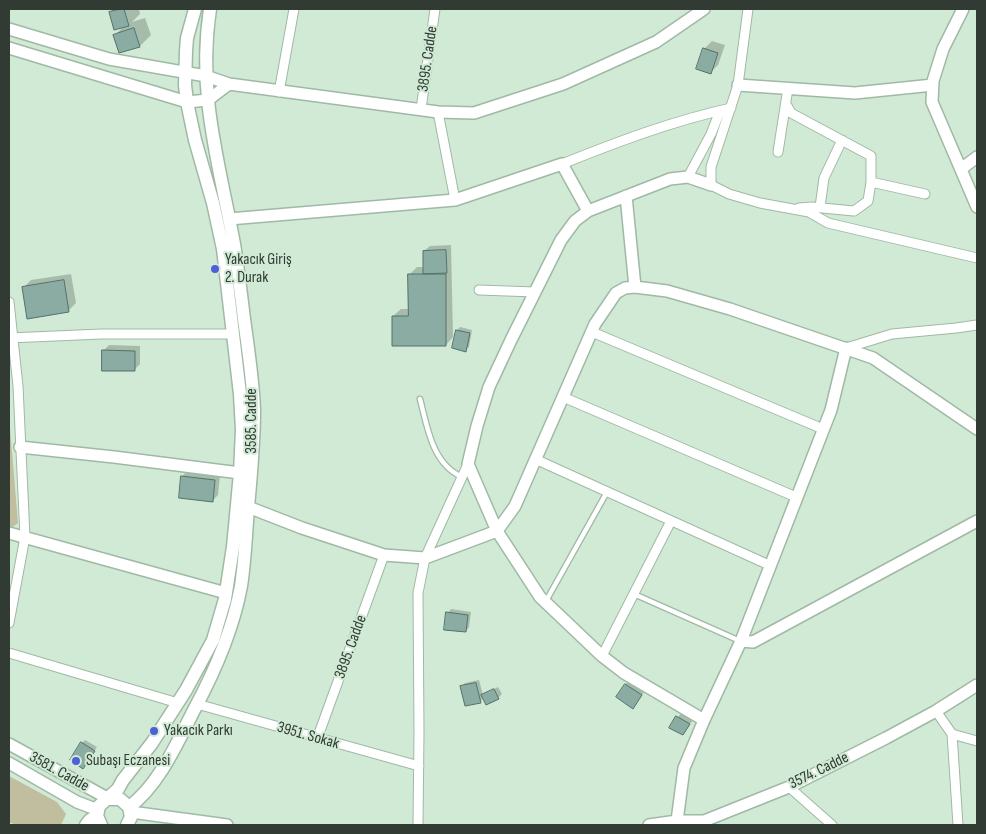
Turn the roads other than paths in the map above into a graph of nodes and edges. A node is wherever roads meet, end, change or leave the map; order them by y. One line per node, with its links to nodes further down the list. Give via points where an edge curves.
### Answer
1 (195, 9): 10 (main road, 3585. Cadde)
2 (210, 9): 11 (main road, 3585. Cadde)
3 (294, 9): 16 (street)
4 (436, 9): 21 (street, 3895. Cadde)
5 (704, 9): 23 (street, via 656,42 563,84 474,113)
6 (748, 9): 13 (street)
7 (963, 9): 14 (street, via 943,49)
8 (9, 29): 10 (street, via 108,58)
9 (9, 48): 18 (street)
10 (185, 73): 11 (street); 18 (main road, 3585. Cadde)
11 (206, 76): 12 (street); 17 (main road, 3585. Cadde)
12 (229, 84): 16 (street); 17 (street)
13 (738, 85): 15 (street); 20 (street)
14 (933, 85): 15 (street, via 855,93); 28 (street, via 932,102)
15 (788, 88): 19 (street)
16 (279, 92): 21 (street)
17 (208, 100): 18 (street); 39 (main road, 3585. Cadde, via 214,149)
18 (187, 102): 47 (main road, 3585. Cadde, via 218,225)
19 (786, 104): 24 (street, via 791,113); 25 (street)
20 (731, 108): 22 (street); 31 (street, via 711,167)
21 (421, 109): 23 (street)
22 (720, 111): 27 (street, via 626,138); 29 (street)
23 (438, 112): 34 (street, 3895. Cadde)
24 (842, 140): 30 (street, via 871,156); 35 (street, via 824,178)
25 (778, 152)
26 (977, 157): 28 (street)
27 (562, 164): 34 (street); 38 (street)
28 (960, 168): 36 (street)
29 (688, 177): 31 (street); 33 (street, via 670,179)
30 (871, 182): 32 (street); 35 (street, via 868,201 854,211)
31 (711, 185): 37 (street, via 737,196)
32 (925, 194)
33 (626, 196): 38 (street); 41 (street)
34 (455, 200): 39 (street)
35 (820, 207): 37 (street)
36 (977, 207)
37 (791, 209): 40 (street, via 809,212 828,223)
38 (588, 211): 43 (street, via 575,221 561,240)
39 (229, 219): 61 (main road, 3585. Cadde, via 253,390)
40 (977, 258)
41 (635, 287): 46 (street, via 616,293); 49 (street, via 666,291 730,309)
42 (479, 290): 43 (street)
43 (535, 292): 56 (street, via 489,387)
44 (9, 302): 48 (street)
45 (977, 325): 49 (street, via 892,334)
46 (592, 332): 50 (street); 52 (street)
47 (234, 334): 48 (street); 57 (main road, 3585. Cadde, via 242,430)
48 (11, 337): 54 (street, via 18,386)
49 (846, 348): 52 (street, via 831,410); 53 (street, via 873,358)
50 (563, 397): 55 (street); 60 (street)
51 (420, 399): 58 (lane, via 431,440 441,460)
52 (823, 429): 60 (street)
53 (977, 429)
54 (20, 447): 57 (street); 66 (street)
55 (536, 459): 59 (street); 64 (street, via 515,506)
56 (468, 464): 58 (street); 64 (street)
57 (240, 474): 70 (main road, 3585. Cadde)
58 (462, 477): 68 (street)
59 (607, 492): 62 (street); 72 (lane)
60 (796, 497): 69 (street)
61 (248, 507): 67 (street); 79 (main road, 3585. Cadde, via 243,570 235,612 220,657)
62 (671, 520): 69 (street); 71 (street)
63 (977, 521): 74 (street, via 753,642)
64 (497, 530): 68 (street); 72 (street)
65 (9, 533): 66 (street)
66 (25, 537): 70 (street); 73 (street)
67 (384, 555): 68 (street); 83 (street, 3895. Cadde)
68 (425, 558): 87 (street, via 418,593)
69 (770, 565): 74 (street)
70 (226, 593): 78 (main road, 3585. Cadde, via 213,640)
71 (634, 594): 74 (lane); 76 (street)
72 (546, 602): 76 (street)
73 (9, 623)
74 (740, 641): 81 (street)
75 (9, 653): 78 (street)
76 (602, 656): 81 (street, via 624,673)
77 (977, 685): 80 (street, 3574. Cadde)
78 (178, 702): 89 (main road, 3585. Cadde, via 152,743)
79 (197, 704): 83 (street, 3951. Sokak); 91 (main road, 3585. Cadde)
80 (936, 711): 82 (street); 88 (street, 3574. Cadde)
81 (704, 720): 93 (street, via 684,768)
82 (952, 734): 84 (street); 100 (street)
83 (317, 739): 87 (street, 3951. Sokak)
84 (977, 741)
85 (9, 744): 89 (street, 3581. Cadde)
86 (9, 763): 90 (street, 3581. Cadde)
87 (419, 766): 97 (street)
88 (789, 787): 92 (street); 94 (street, 3574. Cadde)
89 (109, 799): 90 (main road, 3585. Cadde, via 104,801); 91 (main road, via 120,799)
90 (98, 817): 95 (main road, 3585. Cadde)
91 (130, 818): 96 (street)
92 (821, 821): 99 (street)
93 (676, 823): 94 (street, 3574. Cadde); 98 (street, 3574. Cadde)
94 (707, 823)
95 (86, 825)
96 (227, 825)
97 (418, 825)
98 (649, 825)
99 (832, 825)
100 (958, 825)

